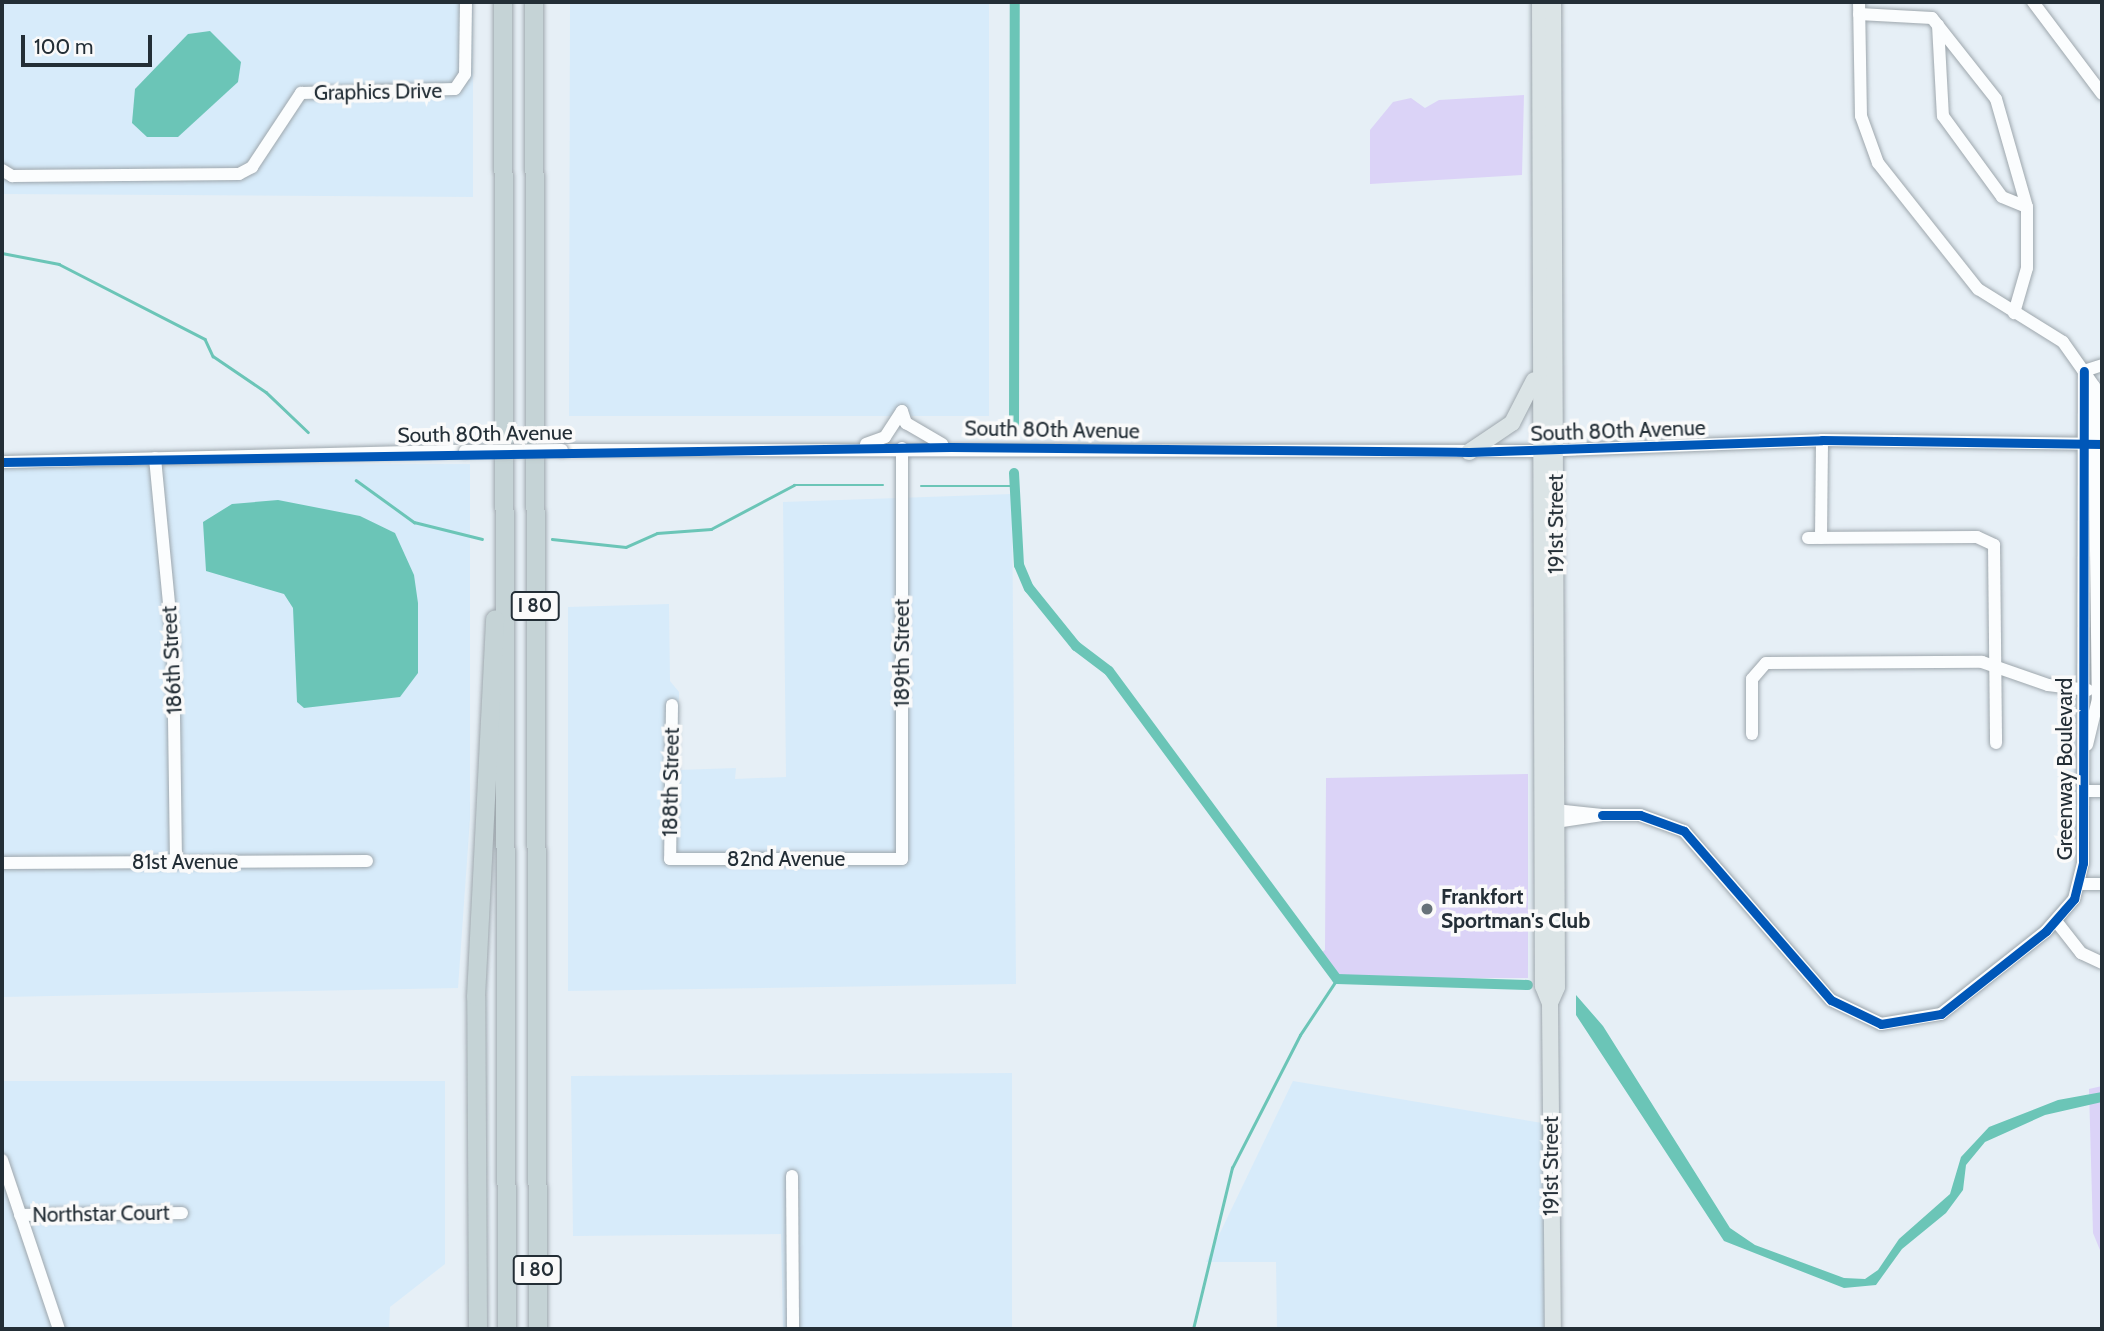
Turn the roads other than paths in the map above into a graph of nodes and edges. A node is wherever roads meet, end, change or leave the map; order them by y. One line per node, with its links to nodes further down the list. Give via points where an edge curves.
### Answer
1 (466, 2): 10 (street, Graphics Drive, via 461,85 449,92 301,93 252,167 239,174 12,176)
2 (503, 2): 27 (highway, I 80)
3 (534, 2): 57 (highway, I 80)
4 (1540, 2): 13 (main road, 191st Street)
5 (1553, 2): 22 (main road, 191st Street)
6 (2033, 2): 9 (street)
7 (1859, 8): 8 (street, via 1926,15); 12 (street, Greenway Boulevard, via 1861,116 1870,146 1978,289)
8 (1938, 26): 11 (street, via 1996,99); 11 (street, via 1943,116 2002,197)
9 (2102, 94)
10 (2, 170)
11 (2027, 207): 12 (street, via 2027,268)
12 (2014, 313): 15 (street, Greenway Boulevard, via 2063,342)
13 (1538, 360): 23 (main road, via 1523,410); 24 (main road, 191st Street)
14 (2102, 365): 15 (street)
15 (2084, 371): 17 (street, Greenway Boulevard); 18 (street, Greenway Boulevard, via 2095,394)
16 (1822, 440): 17 (street, South 80th Avenue); 22 (street, South 80th Avenue); 30 (street, via 1815,538 1987,539 1995,554)
17 (2081, 444): 18 (street, South 80th Avenue); 28 (street, Greenway Boulevard)
18 (2099, 444): 29 (street, Greenway Boulevard)
19 (951, 447): 20 (street, via 929,441 906,424 902,411 886,437); 21 (street, South 80th Avenue); 23 (street, South 80th Avenue)
20 (852, 448): 21 (street, South 80th Avenue); 25 (street, South 80th Avenue, bridge)
21 (902, 448): 41 (street, 189th Street)
22 (1556, 451): 24 (street, South 80th Avenue); 39 (main road, 191st Street)
23 (1469, 452): 24 (street, South 80th Avenue)
24 (1539, 452): 49 (main road, 191st Street, via 1543,986)
25 (155, 458): 26 (street, South 80th Avenue); 44 (street, 186th Street, via 173,646)
26 (2, 461)
27 (506, 497): 55 (highway, via 496,586 476,997); 56 (highway, I 80)
28 (2081, 525): 29 (street); 31 (street, Greenway Boulevard)
29 (2099, 525): 32 (street, Greenway Boulevard)
30 (1996, 663): 31 (street, via 2048,685); 34 (street, via 1766,663 1752,679); 35 (street)
31 (2082, 690): 32 (street); 36 (street, Greenway Boulevard)
32 (2100, 690): 36 (street, Greenway Boulevard)
33 (672, 705): 40 (street, 188th Street)
34 (1752, 734)
35 (1996, 743)
36 (2084, 755): 37 (street, Greenway Boulevard)
37 (2082, 791): 38 (street); 45 (street, Greenway Boulevard)
38 (2102, 791)
39 (1556, 816): 47 (street, Greenway Boulevard, via 1640,815 1684,831 1830,1000 1881,1024 1925,1021 1948,1009); 49 (main road, 191st Street, via 1557,987)
40 (670, 859): 41 (street, 82nd Avenue)
41 (902, 859)
42 (368, 861): 44 (street, 81st Avenue)
43 (2, 863): 44 (street, 81st Avenue)
44 (176, 863)
45 (2080, 884): 46 (street); 47 (street, Greenway Boulevard)
46 (2102, 884)
47 (2056, 921): 48 (street, via 2081,953)
48 (2102, 963)
49 (1550, 1003): 59 (main road, 191st Street)
50 (2, 1160): 53 (street)
51 (792, 1176): 58 (street)
52 (182, 1213): 53 (street, Northstar Court)
53 (20, 1215): 54 (street)
54 (59, 1329)
55 (478, 1329)
56 (507, 1329)
57 (538, 1329)
58 (793, 1329)
59 (1552, 1329)

